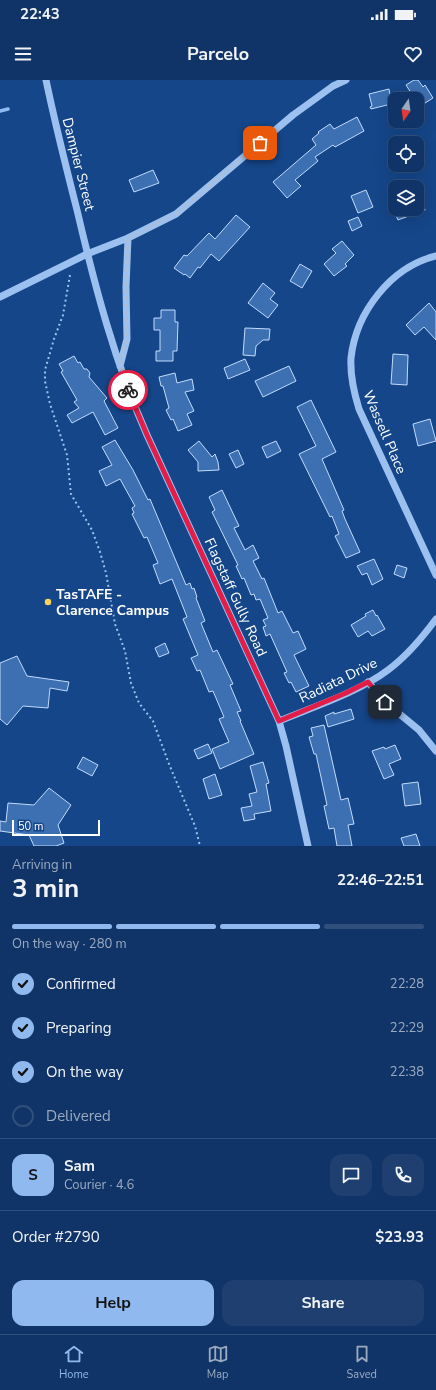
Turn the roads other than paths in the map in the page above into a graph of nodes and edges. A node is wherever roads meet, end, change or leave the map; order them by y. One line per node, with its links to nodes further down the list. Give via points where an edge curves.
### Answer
1 (46, 80): 4 (street, Dampier Street)
2 (346, 80): 3 (street, via 333,86 293,115 176,214)
3 (128, 238): 4 (street); 7 (street, via 126,338)
4 (87, 254): 6 (street); 7 (street, Flagstaff Gully Road)
5 (436, 256): 8 (street, Wassell Place, via 422,259 406,268 381,291 361,324 354,341 352,358 353,388 360,409)
6 (0, 296)
7 (120, 366): 11 (street, Flagstaff Gully Road, via 147,435)
8 (436, 575)
9 (436, 619): 10 (street, Radiata Drive, via 417,644 402,658)
10 (368, 682): 11 (street, Radiata Drive); 12 (street, via 385,702 419,730)
11 (279, 721): 13 (street, Flagstaff Gully Road)
12 (436, 751)
13 (308, 846)

